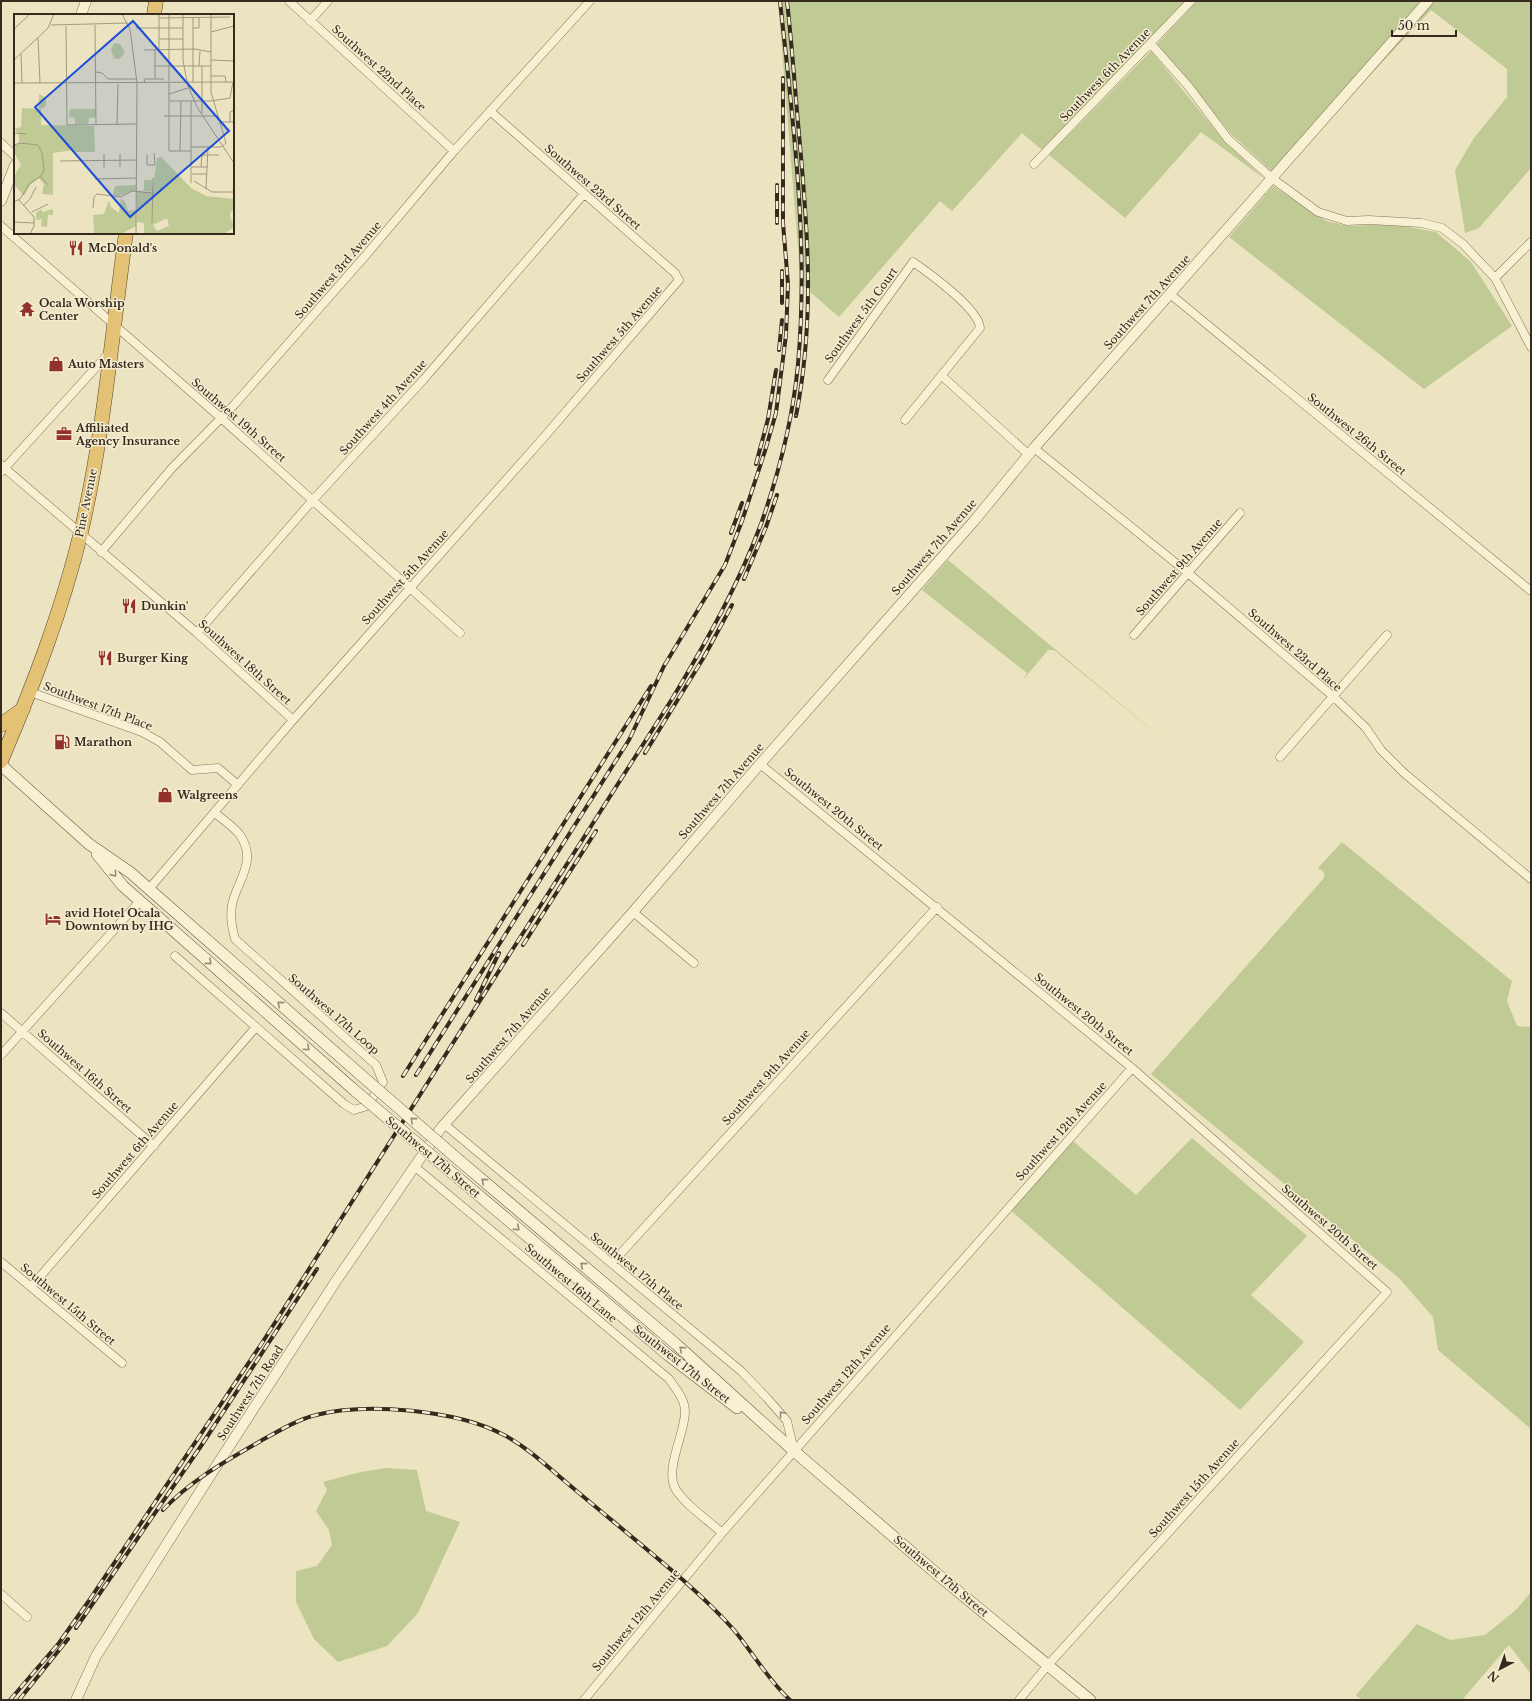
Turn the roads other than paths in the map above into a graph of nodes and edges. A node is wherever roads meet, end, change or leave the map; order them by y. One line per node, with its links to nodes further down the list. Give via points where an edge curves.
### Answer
1 (86, 1): 8 (street)
2 (156, 1): 9 (highway)
3 (289, 1): 10 (street, Southwest 22nd Place)
4 (328, 1): 10 (street)
5 (590, 1): 12 (street, Southwest 3rd Avenue)
6 (1191, 1): 11 (street, Southwest 6th Avenue)
7 (1428, 1): 18 (street, Southwest 7th Avenue)
8 (81, 14)
9 (154, 14)
10 (310, 21): 14 (street, Southwest 22nd Place)
11 (1151, 44): 16 (street, Southwest 6th Avenue); 18 (street, via 1189,87 1228,138)
12 (490, 111): 14 (street, Southwest 3rd Avenue); 19 (street, Southwest 23rd Street)
13 (1, 143): 15 (street)
14 (454, 152): 32 (street, Southwest 3rd Avenue)
15 (14, 155)
16 (1034, 164)
17 (14, 168): 20 (street)
18 (1273, 179): 24 (street, via 1318,212 1347,221 1422,223 1442,228 1463,244); 26 (street, Southwest 7th Avenue)
19 (584, 194): 25 (street, Southwest 23rd Street, via 675,273); 36 (street, Southwest 4th Avenue, via 424,379)
20 (1, 201)
21 (1, 226): 27 (street, Southwest 19th Street)
22 (126, 234): 27 (highway, Pine Avenue)
23 (1531, 242): 24 (street)
24 (1496, 278): 28 (street)
25 (679, 280): 41 (street, Southwest 5th Avenue)
26 (1170, 294): 34 (street, Southwest 7th Avenue); 42 (street, Southwest 26th Street)
27 (114, 326): 29 (highway, Pine Avenue); 32 (street, Southwest 19th Street)
28 (1531, 347)
29 (110, 351): 35 (street); 38 (highway, Pine Avenue, via 95,459)
30 (942, 376): 31 (street, Southwest 5th Court, via 980,328 980,322 939,280 913,262); 33 (street); 34 (street, Southwest 23rd Place)
31 (828, 380)
32 (221, 418): 36 (street, Southwest 19th Street); 39 (street, Southwest 3rd Avenue, via 172,468)
33 (905, 420)
34 (1031, 451): 40 (street, Southwest 23rd Place); 54 (street, Southwest 7th Avenue, via 974,521)
35 (2, 468): 38 (street, Southwest 18th Street)
36 (312, 500): 41 (street, Southwest 19th Street); 43 (street, Southwest 4th Avenue)
37 (1240, 513): 40 (street, Southwest 9th Avenue)
38 (81, 533): 39 (street, Southwest 18th Street); 47 (highway, Pine Avenue, via 57,620)
39 (101, 552): 43 (street, Southwest 18th Street)
40 (1188, 573): 45 (street, Southwest 9th Avenue); 48 (street, Southwest 23rd Place)
41 (411, 588): 44 (street, Southwest 19th Street); 50 (street, Southwest 5th Avenue)
42 (1531, 591)
43 (197, 633): 50 (street, Southwest 18th Street)
44 (460, 633)
45 (1134, 635)
46 (1387, 635): 48 (street)
47 (30, 692): 49 (highway, Pine Avenue); 56 (street, Southwest 17th Place, via 142,732 160,742 192,770 218,768)
48 (1334, 697): 52 (street); 59 (street, Southwest 23rd Place, via 1366,728 1380,750 1404,773)
49 (23, 709): 51 (highway); 53 (highway, Pine Avenue)
50 (293, 720): 56 (street, Southwest 5th Avenue)
51 (1, 725)
52 (1280, 757)
53 (1, 761)
54 (760, 764): 62 (street, Southwest 20th Street); 63 (street, Southwest 7th Avenue)
55 (1, 765): 58 (main road, Southwest 17th Street)
56 (238, 785): 57 (street, Southwest 5th Avenue)
57 (214, 813): 60 (street, Southwest 5th Avenue); 67 (street, Southwest 17th Loop, via 240,835 246,851 247,868 233,904 230,921 235,939 376,1065 383,1082 367,1106 354,1110)
58 (89, 844): 60 (main road, Southwest 17th Street); 61 (main road, Southwest 17th Street, one-way to 61, via 123,886)
59 (1531, 879)
60 (149, 889): 80 (main road, Southwest 17th Street, one-way to 60, bridge, via 677,1344 453,1155)
61 (140, 900): 68 (street); 80 (main road, Southwest 17th Street, one-way to 80, bridge, via 353,1089 668,1355)
62 (937, 907): 70 (street, Southwest 20th Street); 76 (street, Southwest 9th Avenue)
63 (633, 912): 65 (street); 71 (street, Southwest 7th Avenue)
64 (175, 956): 67 (street, Southwest 17th Loop)
65 (694, 963)
66 (1, 1013): 68 (street, Southwest 16th Street)
67 (256, 1027): 73 (street, Southwest 6th Avenue)
68 (22, 1031): 69 (street); 73 (street, Southwest 16th Street)
69 (1, 1055)
70 (1132, 1068): 78 (street, Southwest 20th Street); 80 (street, Southwest 12th Avenue)
71 (459, 1109): 72 (street, Southwest 7th Road)
72 (444, 1124): 74 (street, Southwest 7th Road); 76 (street, Southwest 17th Place)
73 (154, 1146): 77 (street, Southwest 6th Avenue)
74 (414, 1166): 81 (street, Southwest 16th Lane, via 668,1380 680,1394 685,1412 672,1471 675,1487 684,1499); 85 (street, Southwest 7th Road, via 208,1479 96,1656)
75 (1, 1262): 77 (street, Southwest 15th Street)
76 (612, 1263): 80 (street, Southwest 17th Place, one-way to 76, via 787,1421 767,1398 740,1371)
77 (31, 1288): 79 (street, Southwest 15th Street)
78 (1387, 1292): 84 (street, Southwest 15th Avenue)
79 (122, 1363)
80 (794, 1451): 81 (street, Southwest 12th Avenue); 84 (main road, Southwest 17th Street)
81 (722, 1533): 86 (street, Southwest 12th Avenue)
82 (1, 1594): 83 (street)
83 (27, 1617)
84 (1048, 1665): 87 (street, Southwest 15th Avenue); 88 (main road, Southwest 17th Street)
85 (76, 1700)
86 (584, 1700)
87 (1019, 1700)
88 (1090, 1700)

